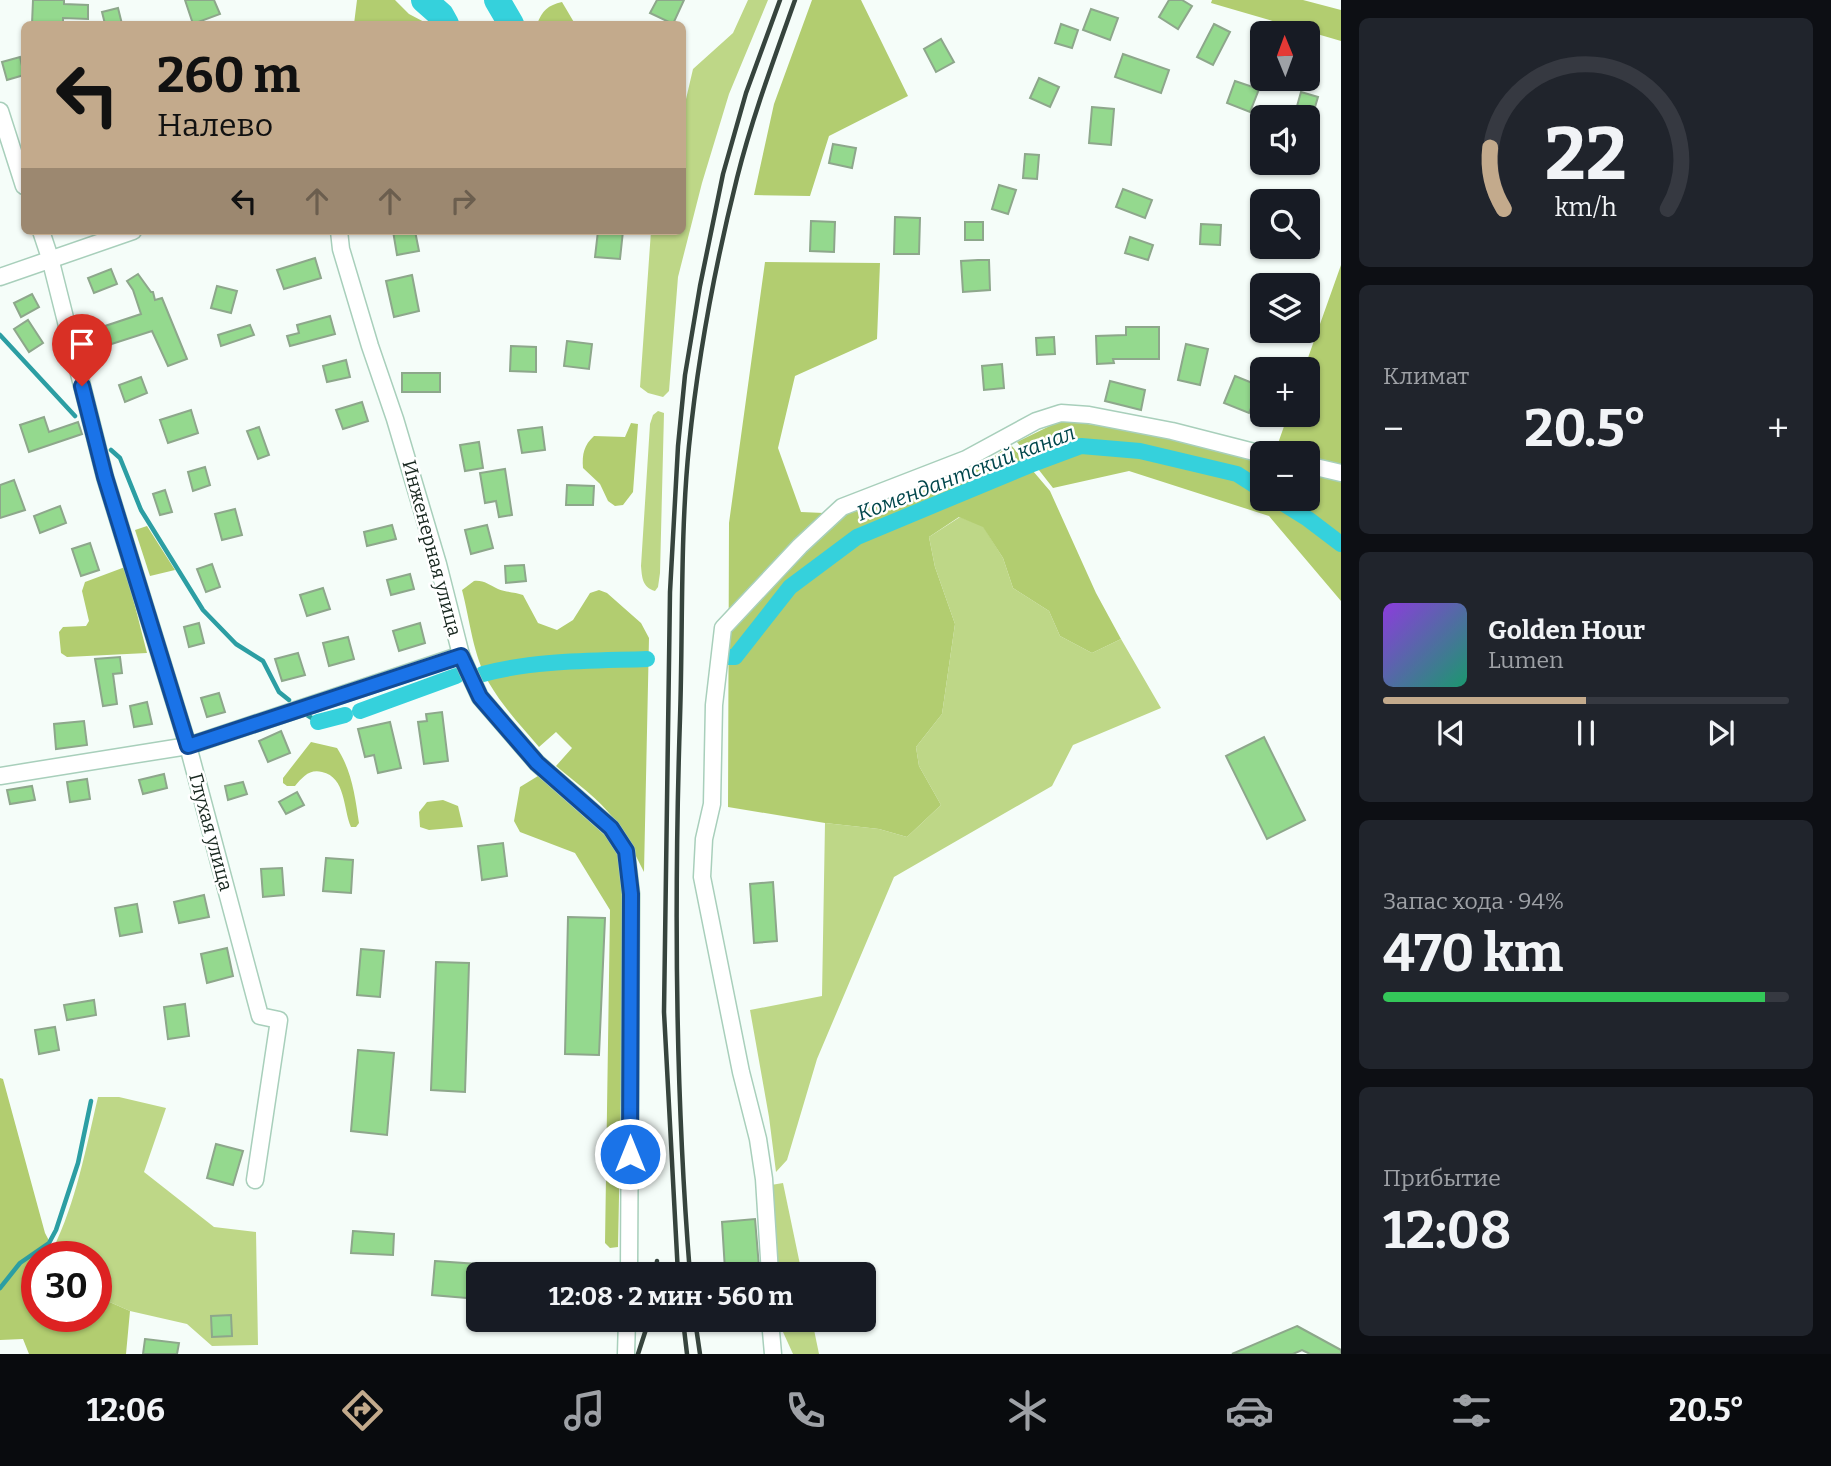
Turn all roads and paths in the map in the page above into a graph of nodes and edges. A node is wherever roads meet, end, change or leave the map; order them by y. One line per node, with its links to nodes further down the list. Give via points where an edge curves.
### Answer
1 (0, 111): 2 (street)
2 (21, 177)
3 (42, 235): 6 (street, Глухая улица)
4 (121, 235): 6 (street)
5 (339, 235): 11 (street, Инженерная улица)
6 (50, 258): 7 (street); 12 (street, Глухая улица, via 105,477)
7 (0, 276)
8 (1250, 451): 16 (street, via 1089,415 1061,413 1035,421 965,459 842,507 723,628 714,705 712,804 702,877 758,1139)
9 (1320, 469): 10 (street)
10 (1341, 473)
11 (461, 656): 12 (street); 15 (street, Инженерная улица, via 480,697 537,763 611,828 626,851 631,894)
12 (188, 746): 13 (street); 14 (street, Глухая улица, via 260,1016 279,1020)
13 (0, 776)
14 (255, 1180)
15 (629, 1262)
16 (769, 1262)
17 (627, 1332): 19 (street)
18 (772, 1332): 20 (street)
19 (626, 1354)
20 (773, 1354)

